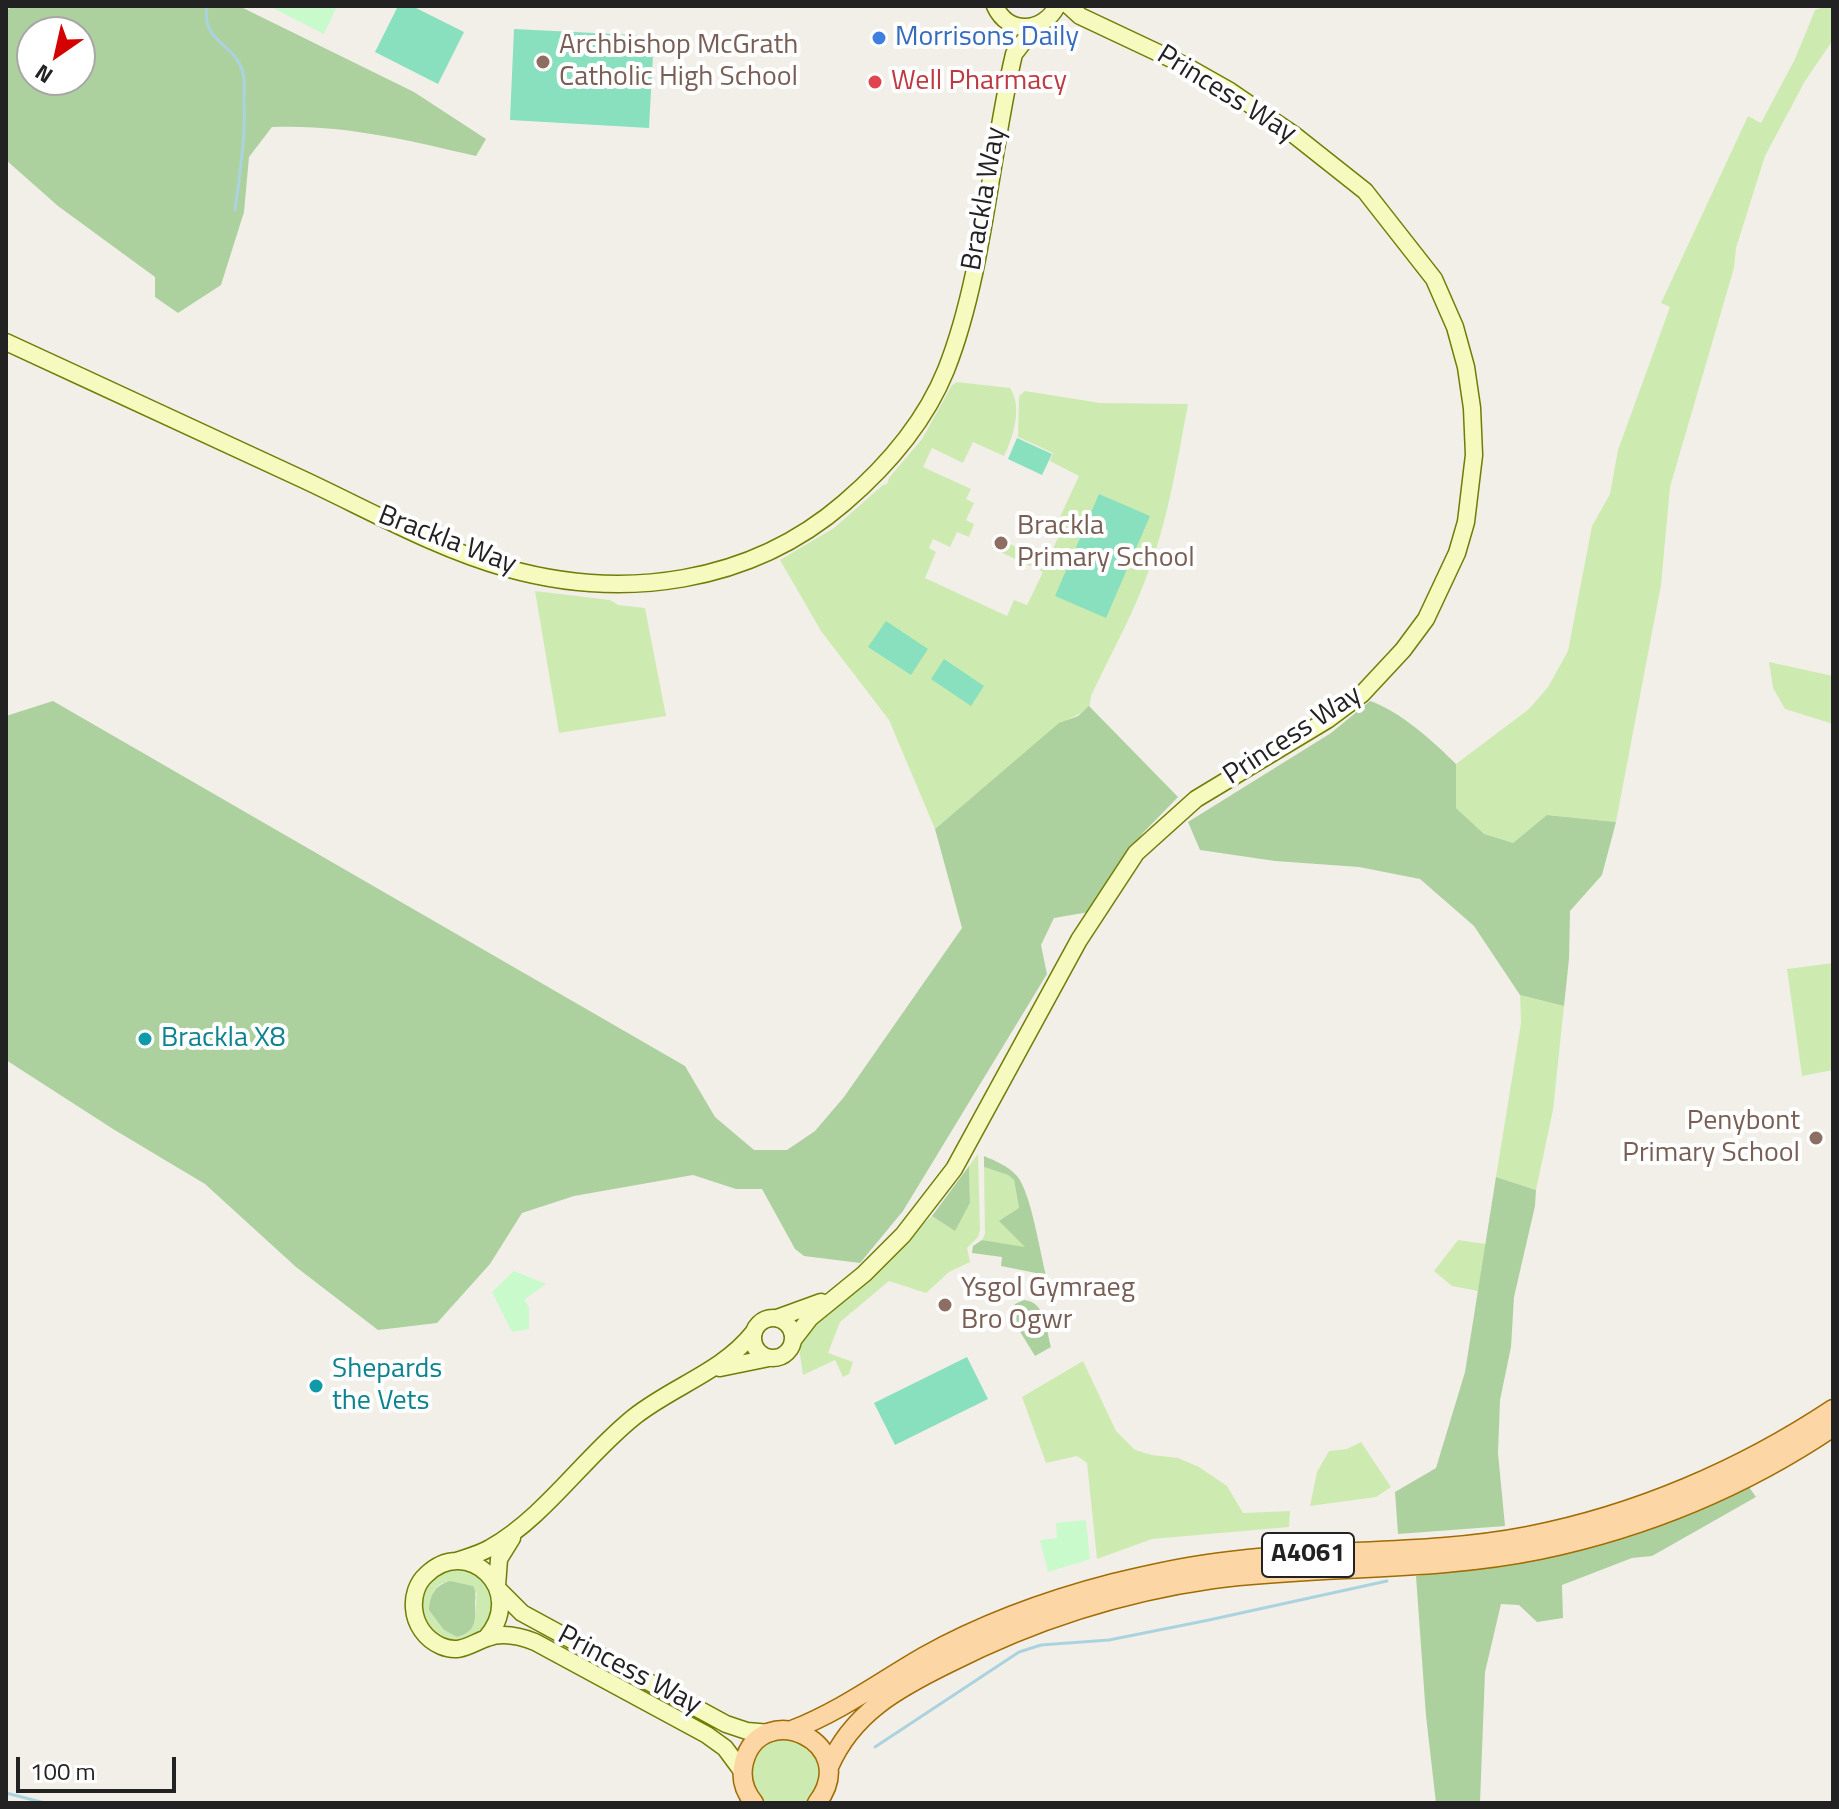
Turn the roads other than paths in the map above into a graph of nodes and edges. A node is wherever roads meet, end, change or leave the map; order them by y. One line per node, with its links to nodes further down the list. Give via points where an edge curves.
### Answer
1 (995, 6): 4 (street)
2 (1074, 11): 3 (street, Princess Way); 7 (street, Princess Way, via 1184,65 1293,134 1365,191 1434,279 1455,327 1472,408 1474,455 1466,522 1426,619 1362,694 1196,799 1136,853 1079,940 954,1169 903,1235)
3 (1047, 17): 4 (street, Princess Way, via 1020,28); 5 (street, Brackla Way)
4 (1008, 23): 5 (street, Brackla Way)
5 (1014, 54): 6 (street, Brackla Way, via 964,318 934,394 884,466 827,518 731,567 640,585 594,584 506,568 430,539)
6 (6, 342)
7 (830, 1299): 8 (street, Princess Way); 10 (street, Princess Way)
8 (777, 1318): 9 (street, Princess Way, via 761,1322); 10 (street, via 791,1329)
9 (753, 1333): 11 (street, via 754,1346); 12 (street, Princess Way)
10 (793, 1340): 11 (street, Princess Way, via 787,1353)
11 (769, 1358): 12 (street, Princess Way)
12 (711, 1370): 15 (street, Princess Way, via 631,1419)
13 (1833, 1409): 19 (main road, A4061, via 1703,1481 1635,1507 1526,1537 1217,1562 1053,1600 925,1656)
14 (1833, 1427): 21 (main road, A4061, via 1710,1496 1573,1543 1494,1558 1213,1579 1117,1598 1036,1623 932,1671 869,1711 847,1732)
15 (517, 1530): 16 (street, Princess Way, via 487,1550); 17 (street, Princess Way, via 499,1559)
16 (456, 1561): 17 (street, Princess Way, via 483,1569); 18 (street, Princess Way, via 432,1569 422,1579 413,1604 415,1617 420,1629 441,1646 465,1648)
17 (498, 1588): 18 (street, Princess Way, via 501,1614); 20 (street, Princess Way, via 522,1613 697,1709 738,1728)
18 (486, 1638): 22 (street, Princess Way, via 512,1636 535,1642 707,1735 725,1748)
19 (792, 1730): 20 (main road, A4061); 21 (main road, via 816,1742)
20 (770, 1733): 22 (main road, via 750,1748)
21 (829, 1767): 23 (main road, A4061, via 828,1784)
22 (745, 1791)
23 (817, 1803)

